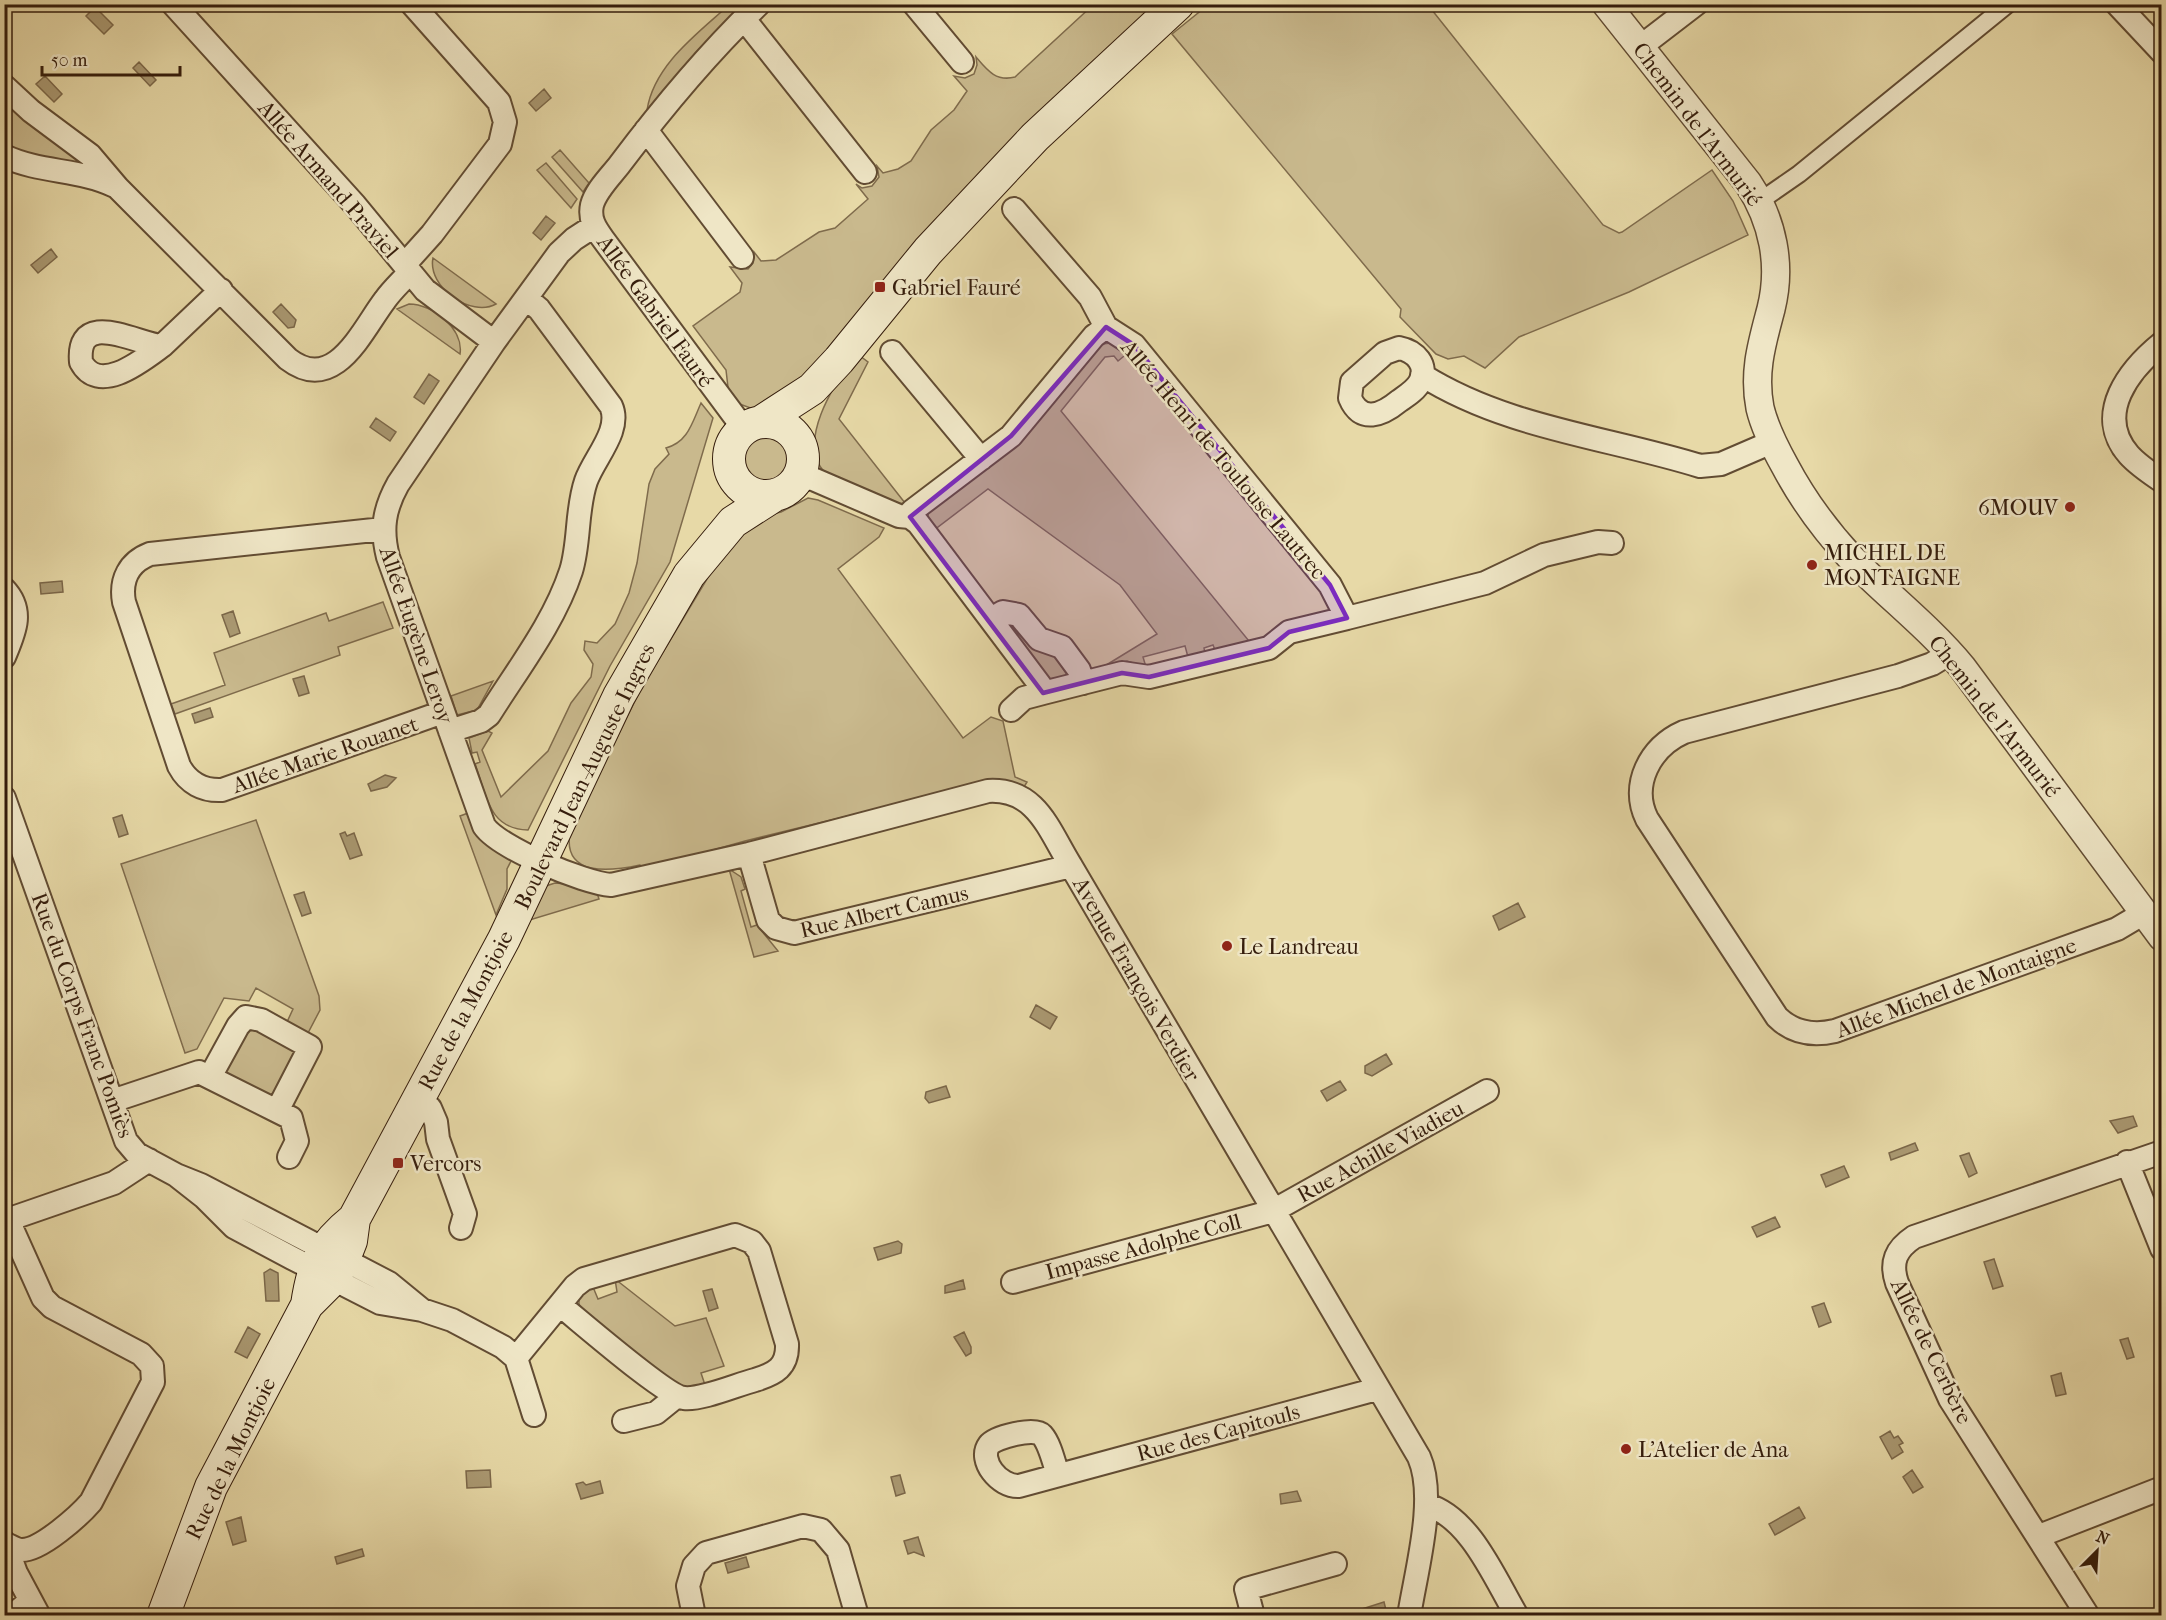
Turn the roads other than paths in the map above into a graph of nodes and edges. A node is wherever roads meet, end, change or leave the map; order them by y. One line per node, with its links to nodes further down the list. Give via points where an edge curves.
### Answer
1 (173, 4): 22 (street, Allée Armand Praviel)
2 (412, 4): 22 (street, via 500,102 505,122 500,144)
3 (914, 4): 12 (street)
4 (1178, 4): 30 (main road, via 1035,137 928,251)
5 (1606, 4): 10 (street, Chemin de l'Armurié)
6 (1696, 4): 10 (street)
7 (2008, 4): 18 (street, via 1799,174)
8 (2117, 4): 11 (street)
9 (752, 12): 14 (street, Allée Gabriel Fauré, via 691,75); 16 (street, Allée Gabriel Fauré)
10 (1640, 47): 18 (street, Chemin de l'Armurié)
11 (2162, 52)
12 (962, 62)
13 (4, 86): 17 (street, via 90,155)
14 (646, 130): 20 (street, Allée Gabriel Fauré, via 595,198 591,213); 21 (street)
15 (4, 156): 17 (street, via 33,166 90,176)
16 (865, 172)
17 (118, 188): 23 (street)
18 (1760, 201): 33 (street, Chemin de l'Armurié, via 1775,260 1774,294 1759,349 1757,380 1760,407)
19 (1014, 209): 25 (street, via 1090,297)
20 (594, 226): 24 (street, Allée Eugène Leroy, via 567,246); 32 (street, Allée Gabriel Fauré)
21 (742, 257)
22 (407, 268): 23 (street, via 345,356 318,369 302,367 288,359); 26 (street, Allée Armand Praviel, via 435,298)
23 (221, 290): 28 (street)
24 (526, 298): 26 (street, Allée Eugène Leroy); 50 (street, Allée Marie Rouanet, via 539,309 611,406 615,422 586,483 575,556 553,610 489,715 481,721)
25 (1106, 327): 34 (street, Allée Henri de Toulouse Lautrec, via 1011,436); 43 (street, Allée Henri de Toulouse Lautrec, via 1134,345 1330,585)
26 (494, 342): 39 (street, Allée Eugène Leroy, via 398,484)
27 (2162, 343): 37 (street, via 2124,381 2116,420 2123,447)
28 (162, 346)
29 (892, 352): 34 (street)
30 (839, 360): 32 (main road, via 812,389); 36 (main road, via 820,396)
31 (1422, 375): 33 (street, via 1496,412 1700,465 1721,464)
32 (752, 426): 35 (main road, via 731,446); 36 (main road, via 779,424 794,434)
33 (1772, 442): 45 (street, Chemin de l'Armurié, via 1804,498 1834,538)
34 (981, 459): 38 (street, Allée Henri de Toulouse Lautrec, via 912,511)
35 (730, 466): 36 (main road, via 735,479 759,495); 41 (main road, Boulevard Jean-Auguste Ingres, via 714,520)
36 (792, 474): 38 (street); 41 (main road, Boulevard Jean-Auguste Ingres, via 733,522)
37 (2162, 481)
38 (910, 517): 44 (street)
39 (382, 529): 50 (street, Allée Eugène Leroy, via 387,557); 50 (street, Allée Marie Rouanet, via 150,554 128,570 124,602 179,766 189,780 204,789 222,790)
40 (1612, 543): 43 (street, via 1598,542 1544,555 1485,584)
41 (692, 571): 53 (main road, Boulevard Jean-Auguste Ingres, via 619,696)
42 (4, 589): 46 (street, via 14,602 17,620)
43 (1347, 618): 47 (street, via 1289,632 1269,648 1149,678 1126,673)
44 (991, 619): 47 (street, via 1003,612 1019,615 1039,639 1062,647 1079,670); 48 (street)
45 (1950, 653): 55 (street, Chemin de l'Armurié); 55 (street, Allée Michel de Montaigne, via 1898,676 1684,732 1659,748 1648,764 1640,800 1647,819 1777,1017 1799,1032 1835,1031 2108,933)
46 (4, 657)
47 (1083, 683): 48 (street)
48 (1043, 693): 49 (street, via 1024,698)
49 (1011, 710)
50 (446, 722): 53 (street, Allée Eugène Leroy, via 488,832)
51 (4, 798): 60 (street, Rue du Corps Franc Pomiès)
52 (749, 854): 53 (street, Avenue François Verdier, via 611,885 583,880); 54 (street, Avenue François Verdier, via 993,790 1018,795 1033,805); 54 (street, Rue Albert Camus, via 768,920 776,928 794,933)
53 (541, 860): 56 (main road, Boulevard Jean-Auguste Ingres)
54 (1071, 866): 67 (street, Avenue François Verdier)
55 (2144, 913): 57 (street, Chemin de l'Armurié)
56 (514, 918): 61 (main road, Rue de la Montjoie)
57 (2162, 937)
58 (210, 1077): 60 (street, via 190,1073); 62 (street); 62 (street, via 242,1020 261,1020 310,1047)
59 (1487, 1091): 67 (street, Rue Achille Viadieu)
60 (112, 1101): 65 (street, Rue du Corps Franc Pomiès, via 126,1141 137,1154)
61 (424, 1105): 69 (street, via 436,1122 438,1139 465,1214); 71 (main road, Rue de la Montjoie, via 354,1219 351,1241)
62 (277, 1111): 64 (street, via 291,1118 297,1142)
63 (2162, 1152): 66 (street, Allée de Cerbère)
64 (289, 1157)
65 (149, 1160): 68 (street, via 114,1183); 71 (street, Rue du Corps Franc Pomiès)
66 (2127, 1162): 70 (street); 82 (street, Allée de Cerbère, via 1914,1237 1895,1256 1893,1274 1950,1399)
67 (1272, 1211): 72 (street, Impasse Adolphe Coll); 75 (street, Avenue François Verdier)
68 (6, 1221): 83 (street, via 43,1298 52,1307 141,1354 152,1366 153,1382 91,1502 79,1516 33,1548 20,1550)
69 (461, 1228)
70 (2162, 1249)
71 (329, 1264): 74 (street, Rue du Corps Franc Pomiès, via 380,1303 452,1320); 87 (main road, Rue de la Montjoie, via 211,1487)
72 (1013, 1282)
73 (560, 1305): 74 (street); 76 (street); 76 (street, via 584,1279 729,1235 752,1242 759,1251 787,1344 784,1363 769,1376 697,1397)
74 (516, 1358): 77 (street)
75 (1377, 1389): 79 (street, Rue des Capitouls); 81 (street, Avenue François Verdier, via 1423,1467)
76 (677, 1396): 78 (street, via 656,1413)
77 (534, 1415)
78 (624, 1421)
79 (1058, 1475)
80 (2162, 1488): 82 (street)
81 (1427, 1505): 91 (street, Avenue François Verdier); 92 (street, via 1455,1520 1468,1534)
82 (2039, 1536): 93 (street, Allée de Cerbère)
83 (5, 1543): 85 (street)
84 (1335, 1564): 90 (street, via 1246,1589)
85 (35, 1608): 86 (street)
86 (12, 1616)
87 (163, 1616)
88 (694, 1616): 89 (street, via 688,1586 694,1566 706,1553 803,1526 821,1530 838,1550)
89 (857, 1616)
90 (1253, 1616)
91 (1409, 1616)
92 (1517, 1616)
93 (2088, 1616)

